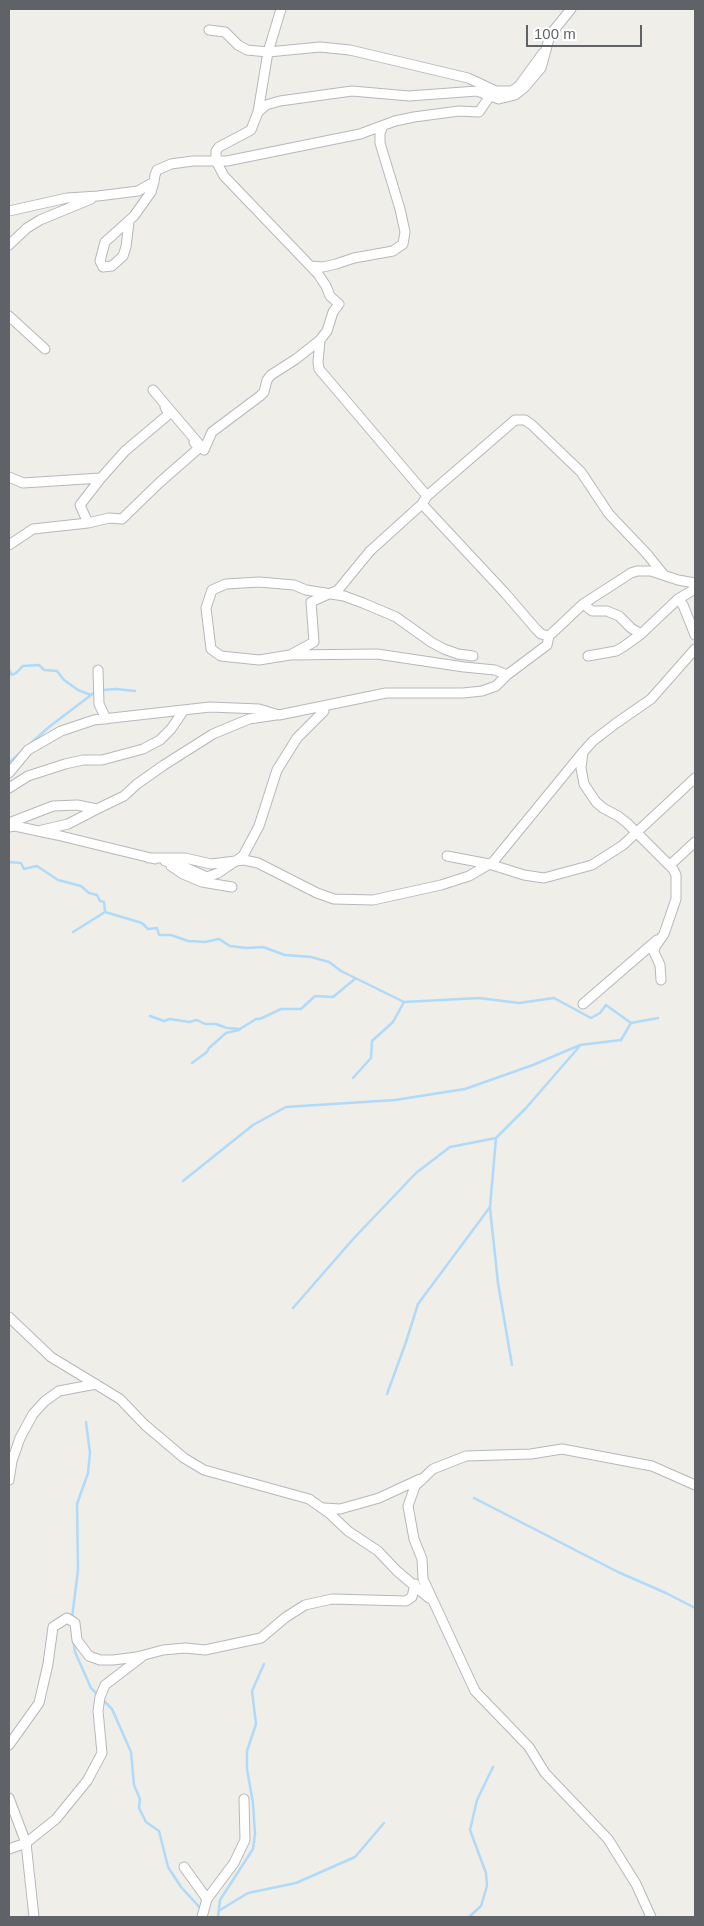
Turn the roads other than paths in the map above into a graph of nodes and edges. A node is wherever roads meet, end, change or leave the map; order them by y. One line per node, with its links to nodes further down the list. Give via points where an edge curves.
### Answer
1 (281, 9): 4 (street)
2 (571, 9): 5 (street, via 555,27 541,68 524,88 505,98)
3 (209, 30): 4 (street, via 225,32 247,50)
4 (268, 52): 5 (street, via 320,47 350,50 468,78); 6 (street)
5 (493, 94): 6 (street, via 477,91 409,96 352,91 280,101 266,105); 7 (street, via 479,112 432,114)
6 (258, 112): 8 (street, via 251,130 219,147)
7 (383, 126): 8 (street, via 227,161); 14 (street, via 380,143 400,209 405,232 402,244 393,251 323,267)
8 (216, 157): 9 (street, via 171,164 157,170); 14 (street, via 224,176)
9 (154, 182): 10 (street, via 134,192); 12 (street, via 151,192)
10 (98, 196): 11 (street, via 67,198); 13 (street, via 40,220)
11 (9, 211)
12 (129, 222): 12 (street, via 104,242 100,261 103,267 112,266 123,256)
13 (9, 245)
14 (310, 266): 16 (street, via 339,304)
15 (9, 316): 17 (street)
16 (320, 340): 18 (street, via 271,375 264,392 212,432 204,450 153,390); 21 (street, via 320,369)
17 (45, 349)
18 (170, 414): 20 (street, via 125,451); 23 (street, via 199,448 122,519 109,518)
19 (9, 477): 20 (street, via 23,483)
20 (100, 478): 23 (street, via 80,505)
21 (428, 496): 22 (street); 25 (street, via 507,425 515,420 525,420 581,472 609,514 648,554)
22 (422, 504): 28 (street, via 370,551 338,590); 33 (street, via 505,592 536,630)
23 (88, 523): 24 (street, via 33,529)
24 (9, 545)
25 (663, 575): 26 (street); 30 (street, via 646,570 631,573)
26 (695, 583)
27 (695, 589): 29 (street)
28 (329, 595): 35 (street, via 311,602 314,642); 35 (street, via 259,582 226,584 212,590 206,608 211,649 221,656 243,659); 37 (street, via 344,596 380,610 444,649 473,656)
29 (678, 599): 31 (street); 32 (street)
30 (583, 604): 31 (street, via 592,611 607,611 619,616); 33 (street)
31 (641, 634): 36 (street, via 616,651)
32 (695, 635)
33 (549, 636): 39 (street, via 547,645)
34 (695, 649): 45 (street, via 651,699 601,734)
35 (290, 655): 37 (street, via 377,654)
36 (588, 656)
37 (416, 659): 39 (street, via 495,670)
38 (98, 670): 44 (street, via 99,704)
39 (507, 675): 40 (street, via 496,686 482,692)
40 (386, 693): 42 (street); 43 (street)
41 (184, 710): 43 (street, via 259,708); 44 (street); 48 (street, via 160,740 143,749 102,760 65,764 28,776)
42 (324, 712): 43 (street); 57 (street, via 297,738 277,770 259,826)
43 (279, 715): 49 (street, via 250,719 213,734 164,765 124,796)
44 (106, 719): 46 (street, via 61,731 28,750)
45 (583, 752): 53 (street, via 584,784 603,808); 59 (street)
46 (9, 773)
47 (695, 778): 53 (street)
48 (9, 788)
49 (97, 809): 50 (street, via 77,805 53,806); 52 (street, via 68,824)
50 (9, 823)
51 (9, 827): 52 (street)
52 (37, 831): 56 (street)
53 (636, 832): 59 (street, via 592,865 544,878); 60 (street)
54 (695, 842): 60 (street)
55 (446, 856): 59 (street)
56 (149, 858): 57 (street, via 185,858 210,864); 58 (street)
57 (238, 860): 58 (street, via 207,877 178,864); 59 (street, via 258,863 334,900 374,900 441,885 469,876)
58 (162, 861): 61 (street, via 202,882)
59 (489, 864)
60 (670, 865): 62 (street, via 676,875 676,899)
61 (232, 887)
62 (661, 937): 63 (street, via 654,952 660,965); 64 (street)
63 (661, 980)
64 (583, 1004)
65 (9, 1317): 66 (street, via 52,1357)
66 (96, 1384): 68 (street, via 59,1391 33,1414 20,1438); 70 (street, via 120,1398 158,1436 204,1470)
67 (424, 1478): 69 (street, via 433,1469 466,1456 531,1454 562,1449 652,1466); 70 (street, via 379,1498 340,1509 325,1509); 72 (street, via 415,1486 408,1506 422,1560 423,1579)
68 (9, 1480)
69 (695, 1485)
70 (309, 1498): 71 (street)
71 (415, 1584): 72 (street); 73 (street, via 412,1597 406,1601 332,1599 305,1605 261,1638 205,1650 185,1648)
72 (432, 1600): 83 (street, via 475,1691 529,1747 551,1779 608,1839 636,1884)
73 (145, 1655): 74 (street, via 100,1660 89,1656 77,1640 75,1623 67,1618 53,1627 39,1703); 77 (street, via 105,1685 98,1711 102,1753 87,1781 56,1819)
74 (9, 1745)
75 (9, 1798): 77 (street)
76 (244, 1799): 80 (street, via 245,1840 234,1863)
77 (26, 1843): 78 (street); 81 (street)
78 (9, 1849)
79 (184, 1867): 80 (street)
80 (207, 1899): 82 (street)
81 (34, 1917)
82 (202, 1917)
83 (651, 1917)

